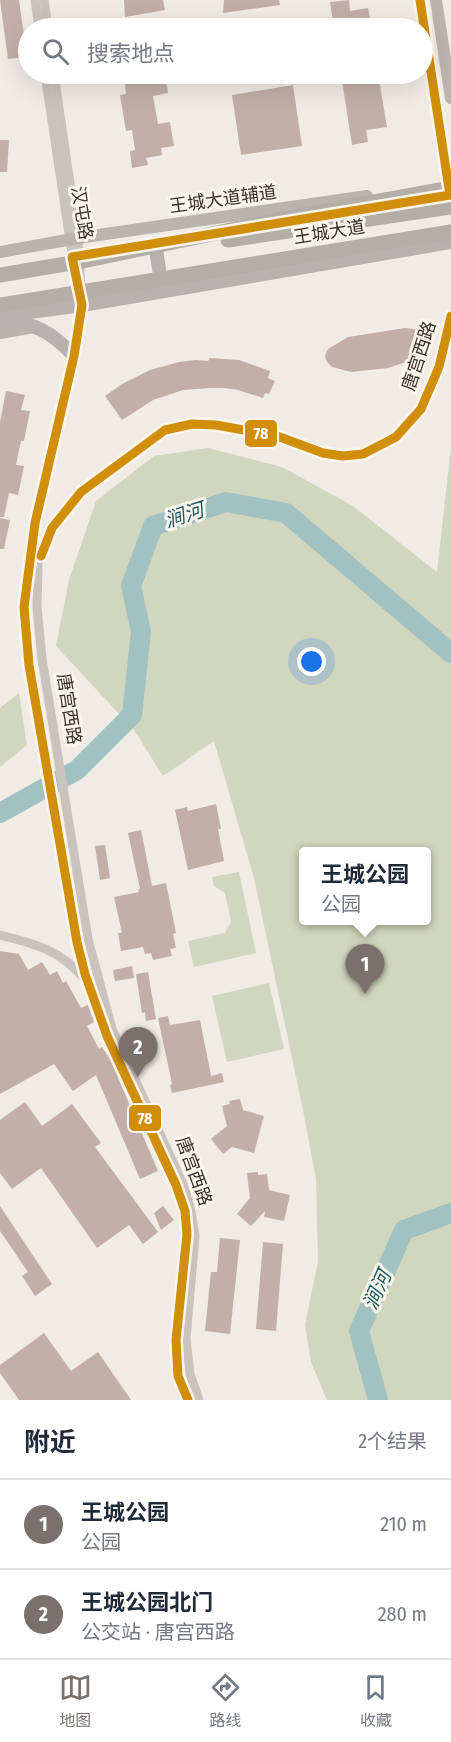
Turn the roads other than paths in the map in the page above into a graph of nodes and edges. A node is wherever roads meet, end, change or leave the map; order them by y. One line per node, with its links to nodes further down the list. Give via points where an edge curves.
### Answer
1 (35, 0): 5 (street)
2 (44, 0): 6 (street)
3 (420, 0): 7 (main road)
4 (436, 0): 11 (main road)
5 (38, 18)
6 (47, 18)
7 (423, 18)
8 (433, 82): 13 (main road)
9 (47, 84): 17 (street, 汉屯路)
10 (55, 84): 17 (street, 汉屯路)
11 (451, 98)
12 (410, 190): 13 (main road, 王城大道辅道); 15 (main road); 17 (main road, 王城大道辅道)
13 (450, 190): 15 (main road); 21 (highway, bridge)
14 (451, 207): 21 (highway, 王城大道, bridge)
15 (352, 211): 19 (main road)
16 (451, 232): 25 (highway, 王城大道, bridge)
17 (74, 239): 20 (main road, 王城大道辅道); 21 (street, 汉屯路)
18 (451, 242): 24 (main road)
19 (155, 243): 21 (main road); 24 (main road)
20 (0, 252)
21 (78, 258): 22 (highway, bridge); 23 (highway, 王城大道, bridge); 26 (street, 汉屯路)
22 (0, 273)
23 (0, 279)
24 (162, 290): 26 (main road)
25 (0, 305)
26 (82, 305): 28 (main road); 31 (street, 唐宫西路)
27 (451, 316): 33 (street, 唐宫西路, via 439,367 421,409 396,437 363,454 343,456 277,436 216,425 192,424 165,430 81,492 52,528 38,563 42,659)
28 (0, 318): 29 (main road)
29 (38, 326): 30 (main road); 31 (main road)
30 (0, 333)
31 (74, 356): 34 (street, 唐宫西路, via 33,536 24,607 29,665)
32 (0, 935): 34 (street, via 41,945 70,962)
33 (98, 979): 34 (street); 36 (street, 唐宫西路, via 112,1029 183,1184 191,1211 195,1236 186,1338 190,1374)
34 (85, 980): 35 (street, 唐宫西路, via 185,1211 187,1234 176,1340 178,1376)
35 (188, 1400)
36 (199, 1400)

